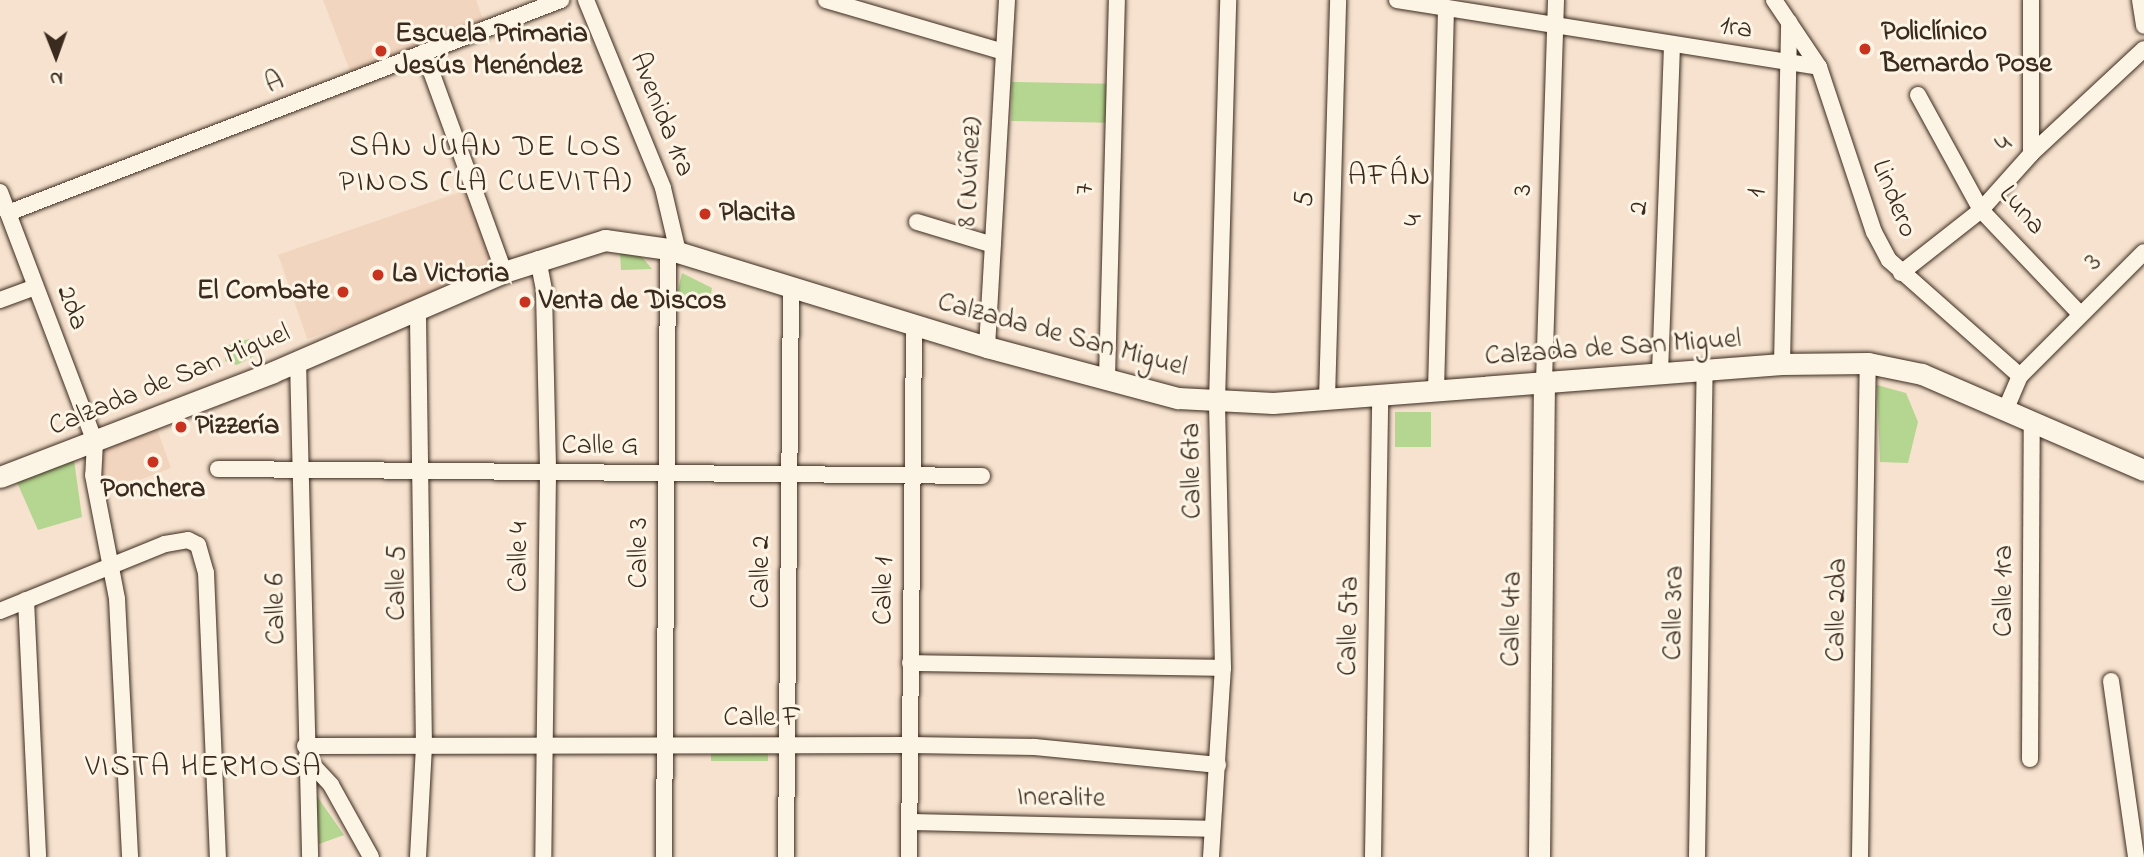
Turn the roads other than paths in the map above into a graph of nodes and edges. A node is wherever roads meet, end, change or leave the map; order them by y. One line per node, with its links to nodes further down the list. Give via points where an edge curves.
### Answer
1 (561, 0): 19 (street, A)
2 (586, 0): 30 (street, Avenida 1ra, via 663,188)
3 (826, 0): 20 (street)
4 (1007, 0): 20 (street, 8 (Núñez))
5 (1117, 0): 48 (street, 7)
6 (1228, 0): 53 (street, Calle 6ta)
7 (1338, 0): 52 (street, 5)
8 (1397, 0): 13 (street, 1ra)
9 (1556, 0): 15 (street, 3)
10 (1774, 0): 14 (street, Lindero)
11 (2031, 0): 24 (street)
12 (2140, 0): 16 (street)
13 (1446, 8): 15 (street, 1ra); 50 (street, 4)
14 (1789, 22): 21 (street, 1); 22 (street, Lindero)
15 (1555, 24): 17 (street, 1ra); 49 (street, 3)
16 (2143, 25)
17 (1672, 46): 21 (street, 1ra); 46 (street, 2)
18 (2144, 49): 24 (street, 4)
19 (424, 52): 27 (street, A); 33 (street)
20 (1004, 52): 29 (street, 8 (Núñez))
21 (1786, 63): 22 (street, 1ra); 44 (street, 1)
22 (1819, 67): 34 (street, Lindero, via 1874,232)
23 (1918, 94): 26 (street, Luna)
24 (2031, 154): 26 (street, 4)
25 (0, 191): 27 (street, 2da)
26 (1981, 210): 34 (street, 4); 39 (street, Luna)
27 (6, 220): 35 (street, 2da)
28 (917, 222): 29 (street)
29 (993, 245): 41 (street, 8 (Núñez))
30 (673, 250): 32 (main road, Calzada de San Miguel, via 605,240); 36 (main road, Calzada de San Miguel); 62 (street, Calle 3)
31 (2144, 251): 39 (street, 3)
32 (538, 259): 33 (main road, Calzada de San Miguel); 61 (street, Calle 4, via 544,291)
33 (504, 272): 38 (main road, Calzada de San Miguel)
34 (1901, 274): 47 (street, Lindero)
35 (35, 287): 37 (street); 56 (street, 2da)
36 (791, 287): 40 (main road, Calzada de San Miguel); 63 (street, Calle 2)
37 (0, 300)
38 (418, 309): 42 (main road, Calzada de San Miguel); 60 (street, Calle 5)
39 (2080, 314): 47 (street, 3)
40 (914, 325): 41 (main road, Calzada de San Miguel); 64 (street, Calle 1)
41 (987, 347): 48 (main road, Calzada de San Miguel)
42 (298, 361): 56 (main road, Calzada de San Miguel); 59 (street, Calle 6)
43 (1868, 363): 44 (main road, Calzada de San Miguel); 54 (main road, Calzada de San Miguel, via 1922,373); 97 (street, Calle 2da)
44 (1782, 364): 45 (main road, Calzada de San Miguel)
45 (1705, 370): 46 (main road, Calzada de San Miguel); 96 (street, Calle 3ra)
46 (1660, 373): 49 (main road, Calzada de San Miguel)
47 (2020, 376): 54 (street, 3)
48 (1107, 379): 53 (main road, Calzada de San Miguel)
49 (1544, 382): 50 (main road, Calzada de San Miguel); 95 (main road, Calle 4ta)
50 (1436, 391): 51 (main road, Calzada de San Miguel)
51 (1380, 395): 52 (main road, Calzada de San Miguel); 94 (street, Calle 5ta)
52 (1326, 399): 53 (main road, Calzada de San Miguel)
53 (1217, 402): 71 (street, Calle 6ta)
54 (2005, 411): 55 (main road, Calzada de San Miguel)
55 (2032, 422): 57 (main road, Calzada de San Miguel); 79 (street, Calle 1ra)
56 (95, 442): 66 (main road, Calzada de San Miguel); 67 (street, via 93,475)
57 (2140, 464)
58 (218, 469): 59 (street, Calle G)
59 (302, 471): 60 (street, Calle G); 78 (street, Calle 6)
60 (424, 471): 61 (street, Calle G); 76 (street, Calle 5)
61 (548, 473): 62 (street, Calle G); 77 (street, Calle 4)
62 (666, 473): 63 (street, Calle G); 75 (street, Calle 3)
63 (788, 474): 64 (street, Calle G); 73 (street, Calle 2)
64 (912, 474): 65 (street, Calle G); 70 (street, Calle 1)
65 (982, 476)
66 (0, 477)
67 (111, 567): 68 (street); 84 (street); 85 (street, via 182,540 201,550)
68 (26, 600): 69 (street); 83 (street)
69 (0, 611)
70 (911, 663): 71 (street); 74 (street, Calle 1)
71 (1223, 668): 80 (street, Calle 6ta)
72 (2111, 681): 98 (street)
73 (788, 744): 74 (street, Calle F); 75 (street, Calle F); 91 (street, Calle 2)
74 (910, 744): 80 (street, Calle F, via 1035,747); 81 (street, Calle 1)
75 (666, 746): 77 (street, Calle F); 90 (street, Calle 3)
76 (424, 747): 77 (street, Calle F); 78 (street, Calle F); 88 (street, Calle 5)
77 (544, 747): 89 (street, Calle 4)
78 (306, 752): 86 (street, Calle 6); 87 (street, via 331,785)
79 (2030, 759)
80 (1218, 765): 82 (street, Calle 6ta)
81 (909, 822): 82 (street, Ineralite); 92 (street, Calle 1)
82 (1212, 829): 93 (street, Calle 6ta)
83 (38, 857)
84 (130, 857)
85 (218, 857)
86 (310, 857)
87 (372, 857)
88 (418, 857)
89 (543, 857)
90 (664, 857)
91 (786, 857)
92 (909, 857)
93 (1211, 857)
94 (1373, 857)
95 (1539, 857)
96 (1697, 857)
97 (1860, 857)
98 (2136, 857)

